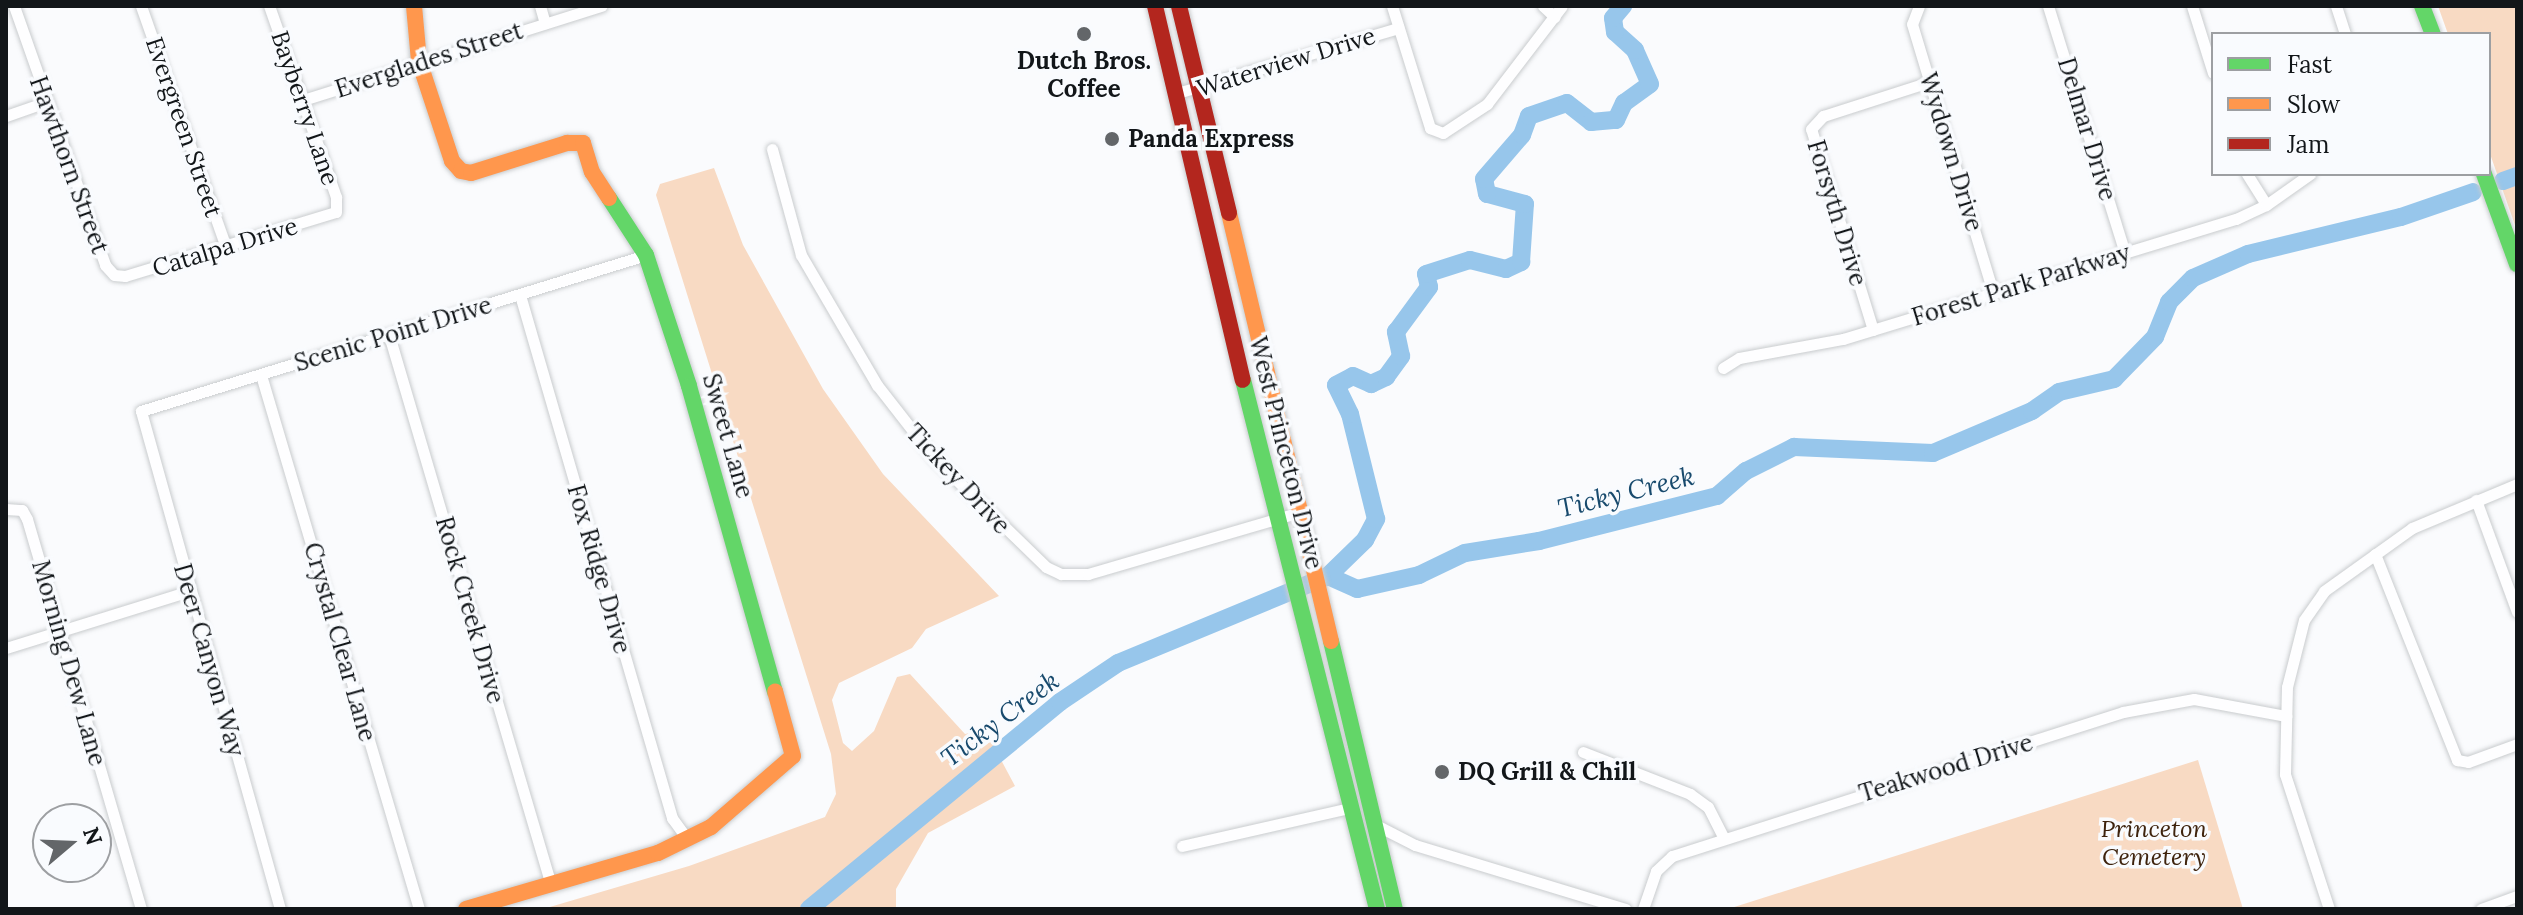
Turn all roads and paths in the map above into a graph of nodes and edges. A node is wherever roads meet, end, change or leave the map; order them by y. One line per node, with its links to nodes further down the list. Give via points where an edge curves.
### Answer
1 (14, 6): 28 (street, Hawthorn Street)
2 (141, 6): 36 (street, Evergreen Street)
3 (269, 6): 27 (street, Bayberry Lane)
4 (414, 6): 22 (main road)
5 (540, 6): 18 (street)
6 (602, 6): 18 (street, Everglades Street)
7 (1155, 6): 26 (main road, West Princeton Drive)
8 (1179, 6): 25 (main road, West Princeton Drive)
9 (1392, 6): 19 (street)
10 (1543, 6): 17 (street)
11 (1562, 6): 17 (street)
12 (2048, 6): 37 (street, Delmar Drive)
13 (2192, 6): 23 (street)
14 (2336, 6): 20 (street)
15 (2422, 6): 21 (main road)
16 (1916, 8): 24 (street, Wydown Drive, via 1912,24)
17 (1555, 17): 19 (street, via 1487,104 1454,129 1436,133)
18 (545, 23): 22 (street, Everglades Street)
19 (1398, 28): 25 (street, Waterview Drive)
20 (2344, 32)
21 (2432, 32)
22 (419, 61): 27 (street, Everglades Street); 38 (main road, Sweet Lane, via 452,161 461,171 471,173 567,143 583,143 592,172)
23 (2211, 67)
24 (1929, 82): 41 (street, Wydown Drive); 43 (street, Forsyth Drive, via 1823,116 1811,129)
25 (1196, 90): 26 (street, Waterview Drive); 51 (main road, West Princeton Drive)
26 (1174, 94): 52 (main road, West Princeton Drive)
27 (303, 100): 35 (street, Bayberry Lane, via 336,197)
28 (46, 102): 29 (street); 40 (street, Hawthorn Street, via 105,265)
29 (6, 116)
30 (772, 149): 52 (street, Tickey Drive, via 801,255 871,375 934,458 1038,560 1061,574 1088,574)
31 (2248, 176): 34 (street)
32 (2307, 176): 34 (street, Forest Park Parkway)
33 (2485, 176): 39 (main road)
34 (2266, 205): 37 (street, Forest Park Parkway)
35 (336, 212): 36 (street, Catalpa Drive)
36 (226, 248): 40 (street, Catalpa Drive, via 137,274)
37 (2125, 253): 41 (street, Forest Park Parkway)
38 (646, 255): 42 (street, Scenic Point Drive); 64 (main road, Sweet Lane, via 685,372 793,756 711,827)
39 (2517, 264)
40 (114, 275)
41 (1993, 293): 43 (street, Forest Park Parkway)
42 (520, 295): 44 (street, Scenic Point Drive); 64 (street, Fox Ridge Drive, via 672,818)
43 (1873, 330): 45 (street, Forest Park Parkway, via 1816,347 1739,358)
44 (389, 335): 46 (street, Scenic Point Drive); 66 (street, Rock Creek Drive)
45 (1723, 368)
46 (261, 375): 47 (street, Scenic Point Drive); 70 (street, Crystal Clear Lane)
47 (141, 411): 54 (street, Deer Canyon Way)
48 (2517, 484): 49 (street)
49 (2476, 500): 53 (street, via 2412,528); 55 (street)
50 (6, 509): 56 (street, Morning Dew Lane, via 22,510)
51 (1297, 513): 52 (street, Tickey Drive); 62 (main road, West Princeton Drive)
52 (1276, 519): 61 (main road, West Princeton Drive)
53 (2375, 554): 58 (street, via 2324,591 2309,611 2294,654); 59 (street, via 2457,760 2468,762)
54 (189, 591): 56 (street); 69 (street, Deer Canyon Way)
55 (2517, 612)
56 (60, 632): 57 (street); 68 (street, Morning Dew Lane)
57 (6, 648)
58 (2286, 716): 63 (street, Teakwood Drive, via 2223,702 2164,702); 76 (street, via 2285,774)
59 (2517, 744)
60 (1583, 752): 63 (street, via 1690,794 1708,807)
61 (1353, 807): 62 (street); 65 (street); 72 (main road, West Princeton Drive)
62 (1378, 826): 73 (main road, West Princeton Drive); 74 (street, via 1415,845)
63 (1723, 836): 75 (street, Teakwood Drive, via 1662,863)
64 (687, 839): 66 (main road)
65 (1182, 846)
66 (551, 885): 71 (main road)
67 (2517, 896): 77 (street)
68 (141, 909)
69 (280, 909)
70 (419, 909)
71 (466, 909)
72 (1377, 909)
73 (1395, 909)
74 (1625, 909)
75 (1643, 909)
76 (2329, 909)
77 (2481, 909)

